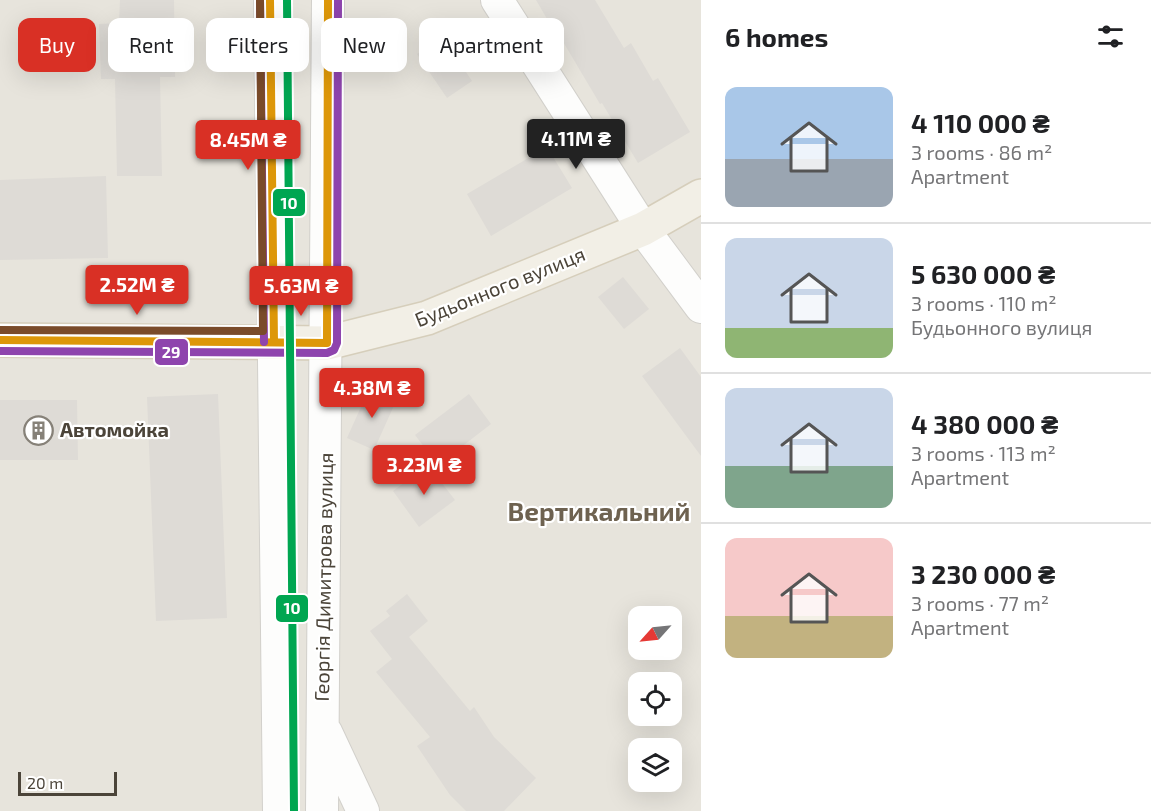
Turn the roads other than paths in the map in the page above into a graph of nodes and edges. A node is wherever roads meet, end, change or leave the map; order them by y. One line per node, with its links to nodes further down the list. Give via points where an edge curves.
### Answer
1 (270, 0): 8 (street)
2 (328, 0): 9 (street, Георгія Димитрова вулиця)
3 (497, 0): 5 (street)
4 (701, 196): 5 (main road, Будьонного вулиця)
5 (643, 229): 6 (street); 9 (main road, Будьонного вулиця, via 427,318)
6 (701, 307)
7 (0, 340): 8 (main road, Будьонного вулиця)
8 (274, 342): 9 (main road, Будьонного вулиця); 11 (street)
9 (327, 343): 10 (street, Георгія Димитрова вулиця)
10 (322, 723): 12 (street, Георгія Димитрова вулиця); 13 (street, Георгія Димитрова вулиця)
11 (279, 811)
12 (322, 811)
13 (363, 811)

